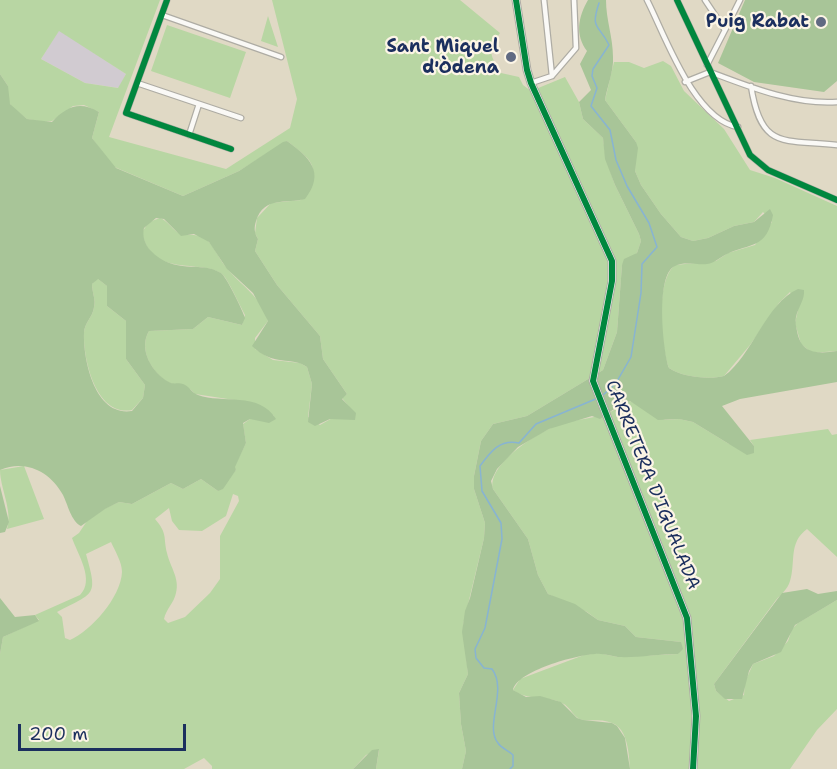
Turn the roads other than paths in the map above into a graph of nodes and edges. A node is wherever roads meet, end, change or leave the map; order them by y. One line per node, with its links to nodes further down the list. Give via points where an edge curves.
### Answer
1 (167, 0): 9 (street)
2 (544, 0): 14 (street)
3 (647, 0): 16 (street)
4 (677, 0): 12 (street)
5 (705, 0): 10 (street)
6 (740, 0): 10 (street)
7 (514, 1): 17 (street, CARRETERA D'IGUALADA)
8 (572, 1): 14 (street, via 576,48)
9 (162, 15): 11 (street); 15 (street)
10 (725, 30): 12 (street)
11 (281, 57)
12 (707, 65): 13 (street)
13 (710, 72): 16 (street); 18 (street); 22 (street)
14 (552, 76): 17 (street)
15 (137, 82): 20 (street); 23 (street, via 126,113)
16 (685, 82): 22 (street, via 728,125)
17 (531, 83): 27 (street, CARRETERA D'IGUALADA, via 612,261 612,281 593,373 598,398 687,618 696,716)
18 (751, 86): 19 (street, via 800,100); 24 (street, via 758,120 775,137 790,142)
19 (837, 102)
20 (199, 104): 21 (street); 23 (street)
21 (241, 118)
22 (738, 127): 26 (street, via 750,155 768,170)
23 (189, 135): 25 (street)
24 (837, 145)
25 (231, 149)
26 (837, 200)
27 (693, 769)

